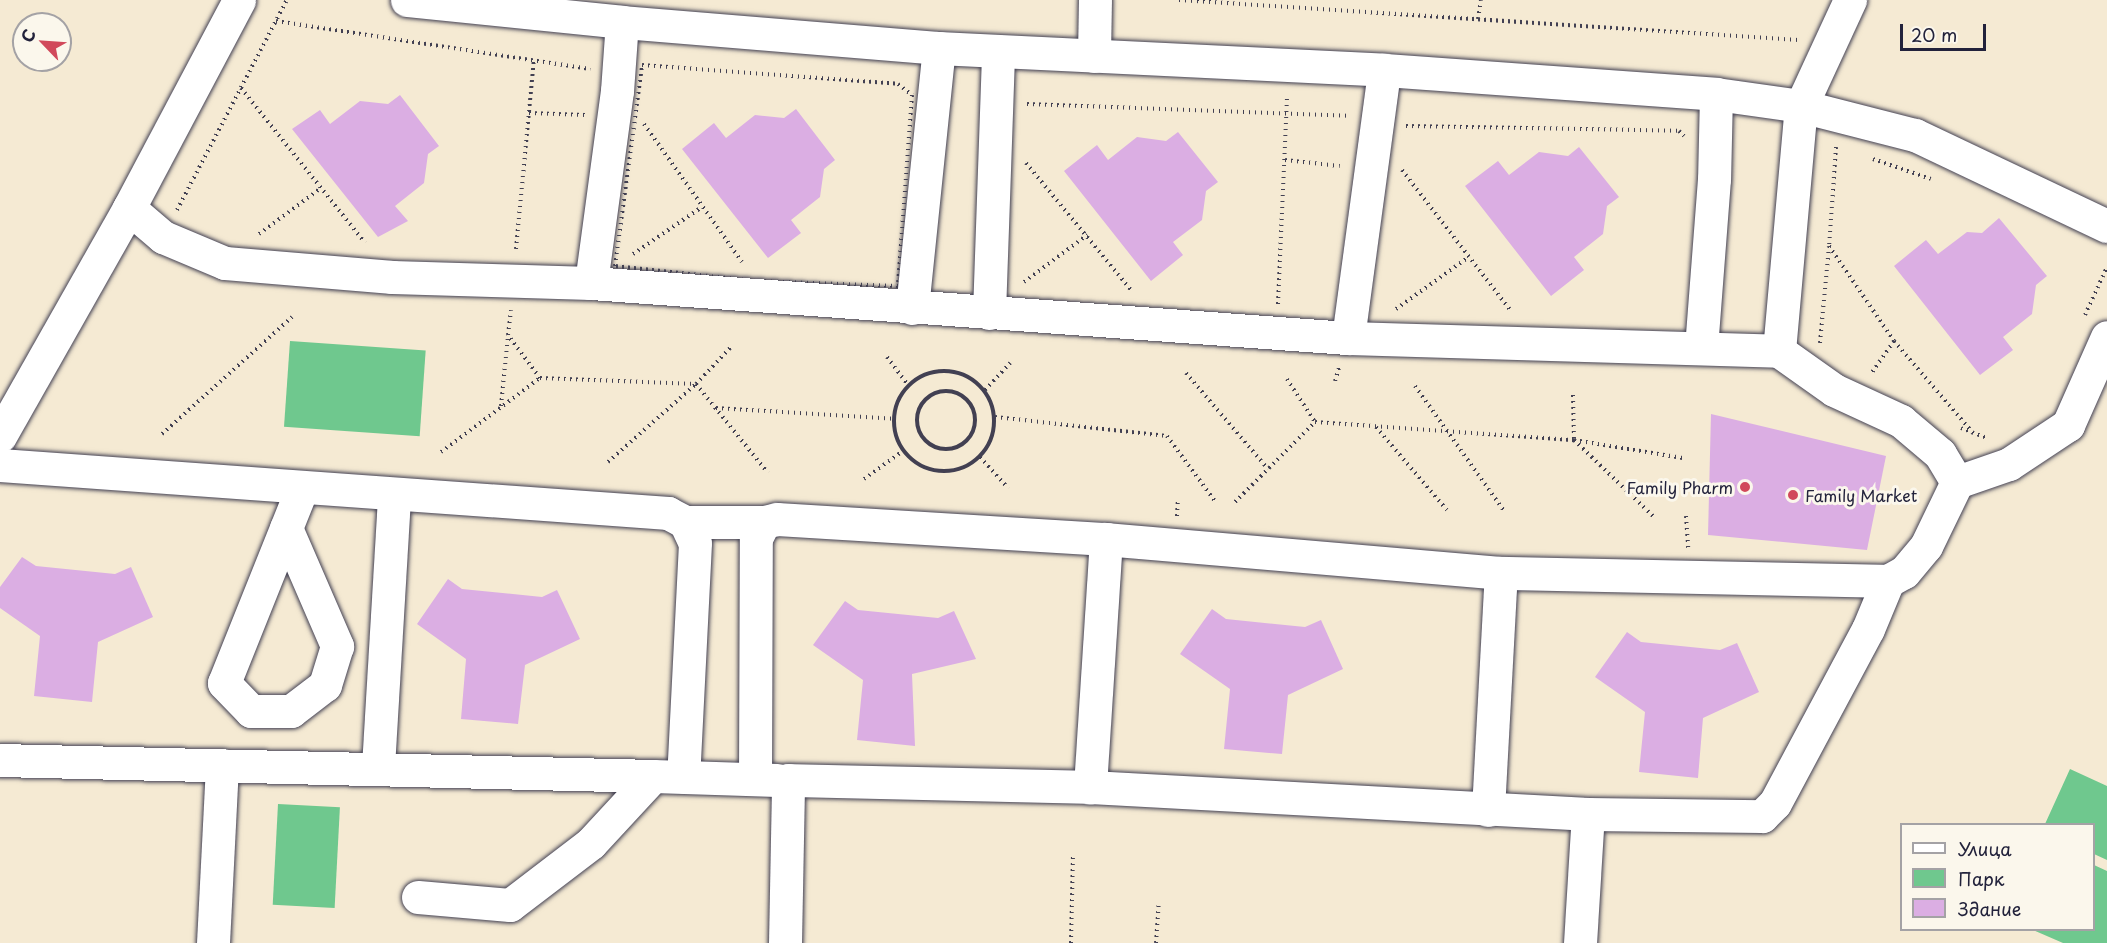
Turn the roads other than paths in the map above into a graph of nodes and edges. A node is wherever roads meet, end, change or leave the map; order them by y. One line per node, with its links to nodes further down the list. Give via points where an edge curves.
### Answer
1 (239, 0): 12 (lane)
2 (407, 0): 5 (lane)
3 (1095, 0): 8 (lane)
4 (1850, 0): 11 (lane)
5 (622, 22): 6 (lane); 14 (lane, via 610,97)
6 (939, 48): 7 (lane); 15 (lane)
7 (998, 51): 8 (lane); 16 (lane)
8 (1094, 56): 9 (lane)
9 (1384, 70): 10 (lane); 18 (lane)
10 (1716, 94): 11 (lane); 19 (lane)
11 (1801, 106): 13 (lane, via 1915,135); 20 (lane)
12 (129, 208): 14 (lane, via 163,237 225,263 514,268); 21 (lane)
13 (2107, 226)
14 (603, 274): 15 (lane)
15 (912, 308): 16 (lane)
16 (989, 313): 18 (lane)
17 (2107, 337): 23 (lane, via 2068,425 2009,464)
18 (1348, 338): 19 (lane, via 1661,349)
19 (1701, 347): 20 (lane)
20 (1779, 351): 23 (lane, via 1834,390 1901,422 1940,454)
21 (0, 436)
22 (0, 465): 24 (lane)
23 (1957, 482): 31 (lane, via 1926,546 1904,572)
24 (302, 488): 25 (lane); 28 (lane)
25 (394, 494): 26 (lane, via 668,513); 34 (lane)
26 (685, 522): 27 (lane); 35 (lane, via 695,543)
27 (764, 522): 29 (lane, via 777,519); 36 (lane, via 756,538)
28 (286, 528): 28 (lane, via 224,683 251,711 291,711 326,684 336,646)
29 (1106, 539): 30 (lane); 38 (lane)
30 (1501, 573): 31 (lane); 39 (lane)
31 (1888, 581): 40 (lane, via 1868,629 1786,783 1762,816)
32 (0, 760): 33 (lane)
33 (222, 765): 34 (lane); 42 (lane)
34 (378, 768): 35 (lane)
35 (668, 777): 36 (lane); 41 (lane, via 510,905)
36 (755, 779): 37 (lane)
37 (788, 780): 38 (lane); 43 (lane)
38 (1090, 788): 39 (lane)
39 (1488, 810): 40 (lane)
40 (1588, 814): 44 (lane)
41 (418, 897)
42 (213, 943)
43 (785, 943)
44 (1580, 943)

